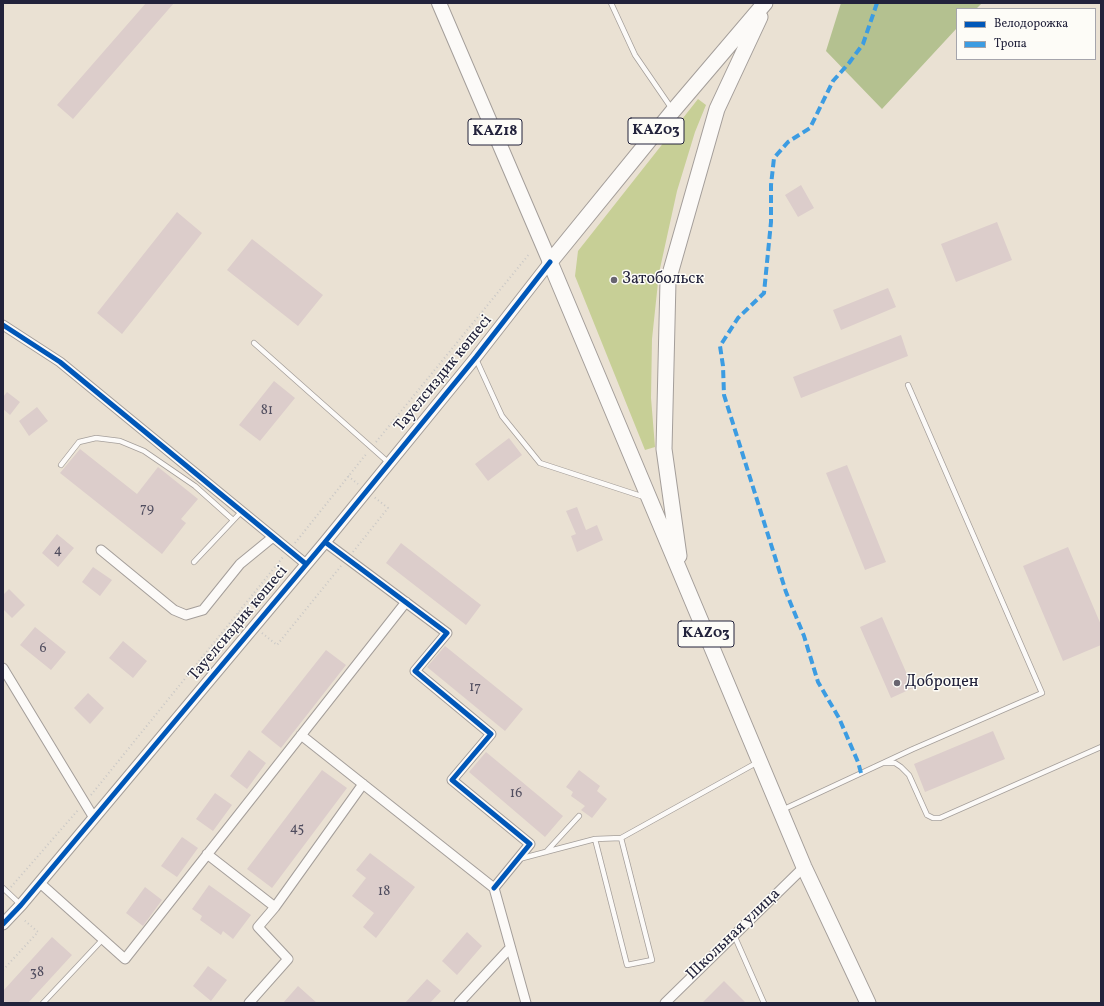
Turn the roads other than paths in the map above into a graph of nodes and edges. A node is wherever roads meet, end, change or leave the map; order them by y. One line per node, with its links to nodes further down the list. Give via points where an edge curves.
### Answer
1 (439, 3): 5 (main road, KAZ18)
2 (611, 3): 4 (lane, via 635,55)
3 (766, 3): 4 (highway, KАZ03); 20 (highway, KАZ03, via 717,109 668,281 664,449)
4 (673, 111): 5 (highway, KАZ03)
5 (550, 262): 8 (street, Тауелсиздик көшесі); 12 (highway, KАZ03)
6 (3, 325): 13 (street, via 60,362)
7 (254, 343): 10 (lane)
8 (476, 357): 10 (street, Тауелсиздик көшесі); 12 (lane, via 502,416 540,463)
9 (908, 385): 26 (lane, via 1042,693)
10 (389, 463): 16 (street, Тауелсиздик көшесі)
11 (61, 464): 14 (lane, via 79,442 96,438 120,441 144,451 195,486)
12 (649, 498): 20 (highway, KАZ03)
13 (242, 511): 14 (lane); 15 (street)
14 (233, 520): 18 (lane)
15 (273, 537): 17 (street, via 240,564 203,610 186,615 174,610); 19 (street)
16 (325, 542): 19 (street, Тауелсиздик көшесі); 21 (street)
17 (100, 550)
18 (194, 562)
19 (306, 564): 30 (street, Тауелсиздик көшесі)
20 (682, 577): 25 (highway, KАZ03)
21 (406, 602): 23 (street); 35 (street, via 448,633 414,671 491,734 452,780 530,844)
22 (3, 668): 30 (street)
23 (301, 735): 27 (street); 34 (street)
24 (1101, 747): 26 (lane, via 940,818 927,815 909,775 901,767 895,763)
25 (759, 761): 28 (highway, KАZ03); 31 (lane)
26 (882, 763): 28 (lane)
27 (363, 784): 38 (street); 40 (street)
28 (780, 811): 36 (highway, KАZ03)
29 (579, 816): 33 (lane)
30 (94, 818): 37 (street, Тауелсиздик көшесі)
31 (621, 838): 32 (lane); 32 (lane, via 652,960 627,965)
32 (595, 839): 33 (lane)
33 (546, 852): 35 (lane)
34 (207, 854): 40 (street); 44 (street, via 125,959)
35 (517, 860): 38 (street)
36 (804, 867): 43 (street, Школьная улица); 52 (highway, KАZ03)
37 (40, 883): 41 (street, Тауелсиздик көшесі); 44 (street)
38 (494, 888): 45 (street)
39 (5, 890): 41 (lane)
40 (275, 907): 47 (street, via 258,927 288,959)
41 (18, 908): 42 (street, Тауелсиздик көшесі)
42 (3, 924)
43 (734, 935): 50 (street, Школьная улица); 51 (lane)
44 (103, 939): 46 (lane)
45 (510, 948): 48 (street); 49 (street)
46 (43, 1003)
47 (248, 1003)
48 (459, 1003)
49 (526, 1003)
50 (665, 1003)
51 (764, 1003)
52 (868, 1003)

